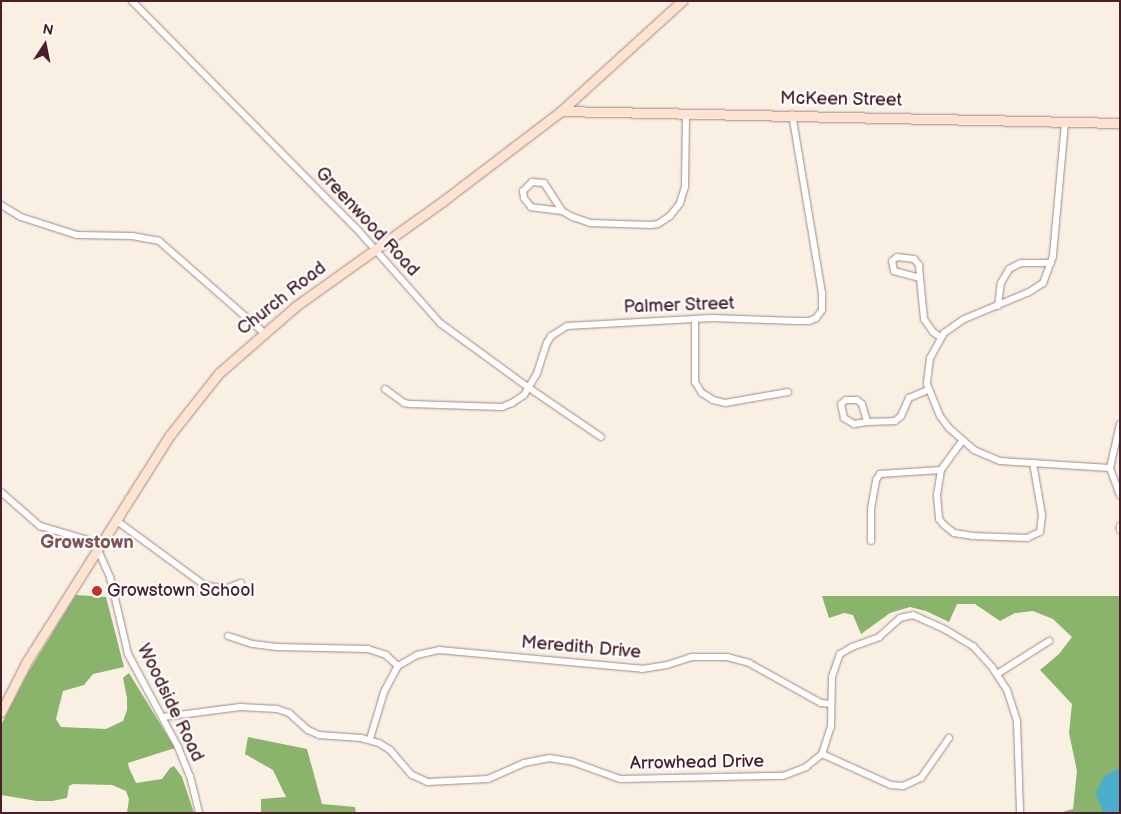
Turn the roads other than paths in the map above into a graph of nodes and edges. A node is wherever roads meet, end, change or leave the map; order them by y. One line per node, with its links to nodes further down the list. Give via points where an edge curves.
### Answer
1 (132, 1): 10 (street, Greenwood Road)
2 (682, 1): 3 (street, Church Road)
3 (561, 111): 5 (street, McKeen Street); 10 (street, Church Road)
4 (792, 114): 5 (street, McKeen Street); 6 (street, McKeen Street); 14 (street, Palmer Street, via 822,310 809,321)
5 (686, 115): 9 (street, via 685,187 680,203 664,220 651,225 590,223)
6 (1065, 123): 7 (street, McKeen Street); 11 (street)
7 (1120, 123)
8 (1, 205): 15 (street, via 21,216 77,235 159,240)
9 (562, 211): 9 (street, via 531,207 524,198 524,191 532,182 544,183)
10 (375, 250): 15 (street, Church Road); 17 (street, Greenwood Road, via 440,323)
11 (1051, 263): 13 (street, via 1039,286); 13 (street, via 1028,262 1009,268 1001,283)
12 (920, 278): 12 (street, via 894,271 894,258 914,259 919,265); 16 (street, via 924,319)
13 (998, 306): 16 (street, via 964,319)
14 (695, 320): 17 (street, Palmer Street, via 567,326 551,336); 20 (street, via 695,382 702,393 725,403)
15 (263, 332): 30 (street, Church Road, via 219,373 189,409)
16 (940, 337): 19 (street, via 927,367)
17 (529, 388): 18 (street, Palmer Street, via 512,404 495,407 410,404); 23 (street, Greenwood Road)
18 (385, 389)
19 (928, 390): 21 (street, via 909,398 901,416 895,421); 24 (street, via 940,416)
20 (788, 392)
21 (867, 422): 21 (street, via 848,423 841,412 841,404 846,400 857,400 862,404)
22 (1120, 424): 26 (street)
23 (602, 437)
24 (962, 441): 25 (street, via 988,458); 27 (street)
25 (1033, 463): 26 (street); 27 (street, via 1042,524 1040,532 1027,538 972,536 949,530 937,511)
26 (1110, 468): 29 (street)
27 (941, 470): 33 (street, via 878,476 871,509)
28 (1, 492): 34 (street, via 40,526)
29 (1120, 495)
30 (116, 521): 34 (street, Church Road); 35 (street, via 204,585 226,589)
31 (1120, 526): 32 (street)
32 (1120, 530)
33 (871, 541)
34 (100, 547): 41 (street, Church Road, via 27,661); 42 (street, Woodside Road, via 128,654 140,681)
35 (241, 583)
36 (228, 636): 38 (street, via 253,644 368,649 386,655)
37 (1049, 641): 39 (street)
38 (398, 666): 40 (street, Meredith Drive, via 417,655 440,650 642,669 691,657 715,655 749,663 821,703); 44 (street, via 384,692)
39 (997, 674): 40 (street, via 984,656 968,643 920,617 906,616 879,636 840,654 832,672); 47 (street, via 1011,697 1017,721)
40 (831, 704): 45 (street, via 831,728)
41 (1, 712)
42 (163, 717): 44 (street, Arrowhead Drive, via 265,707 289,713 319,735); 46 (street, Woodside Road, via 184,761)
43 (949, 738): 45 (street, via 921,778 903,786 891,785)
44 (370, 739): 45 (street, Arrowhead Drive, via 390,750 412,775 428,782 488,779 524,763 549,758 573,762 620,779 771,778 795,773)
45 (822, 754)
46 (199, 813)
47 (1020, 813)

